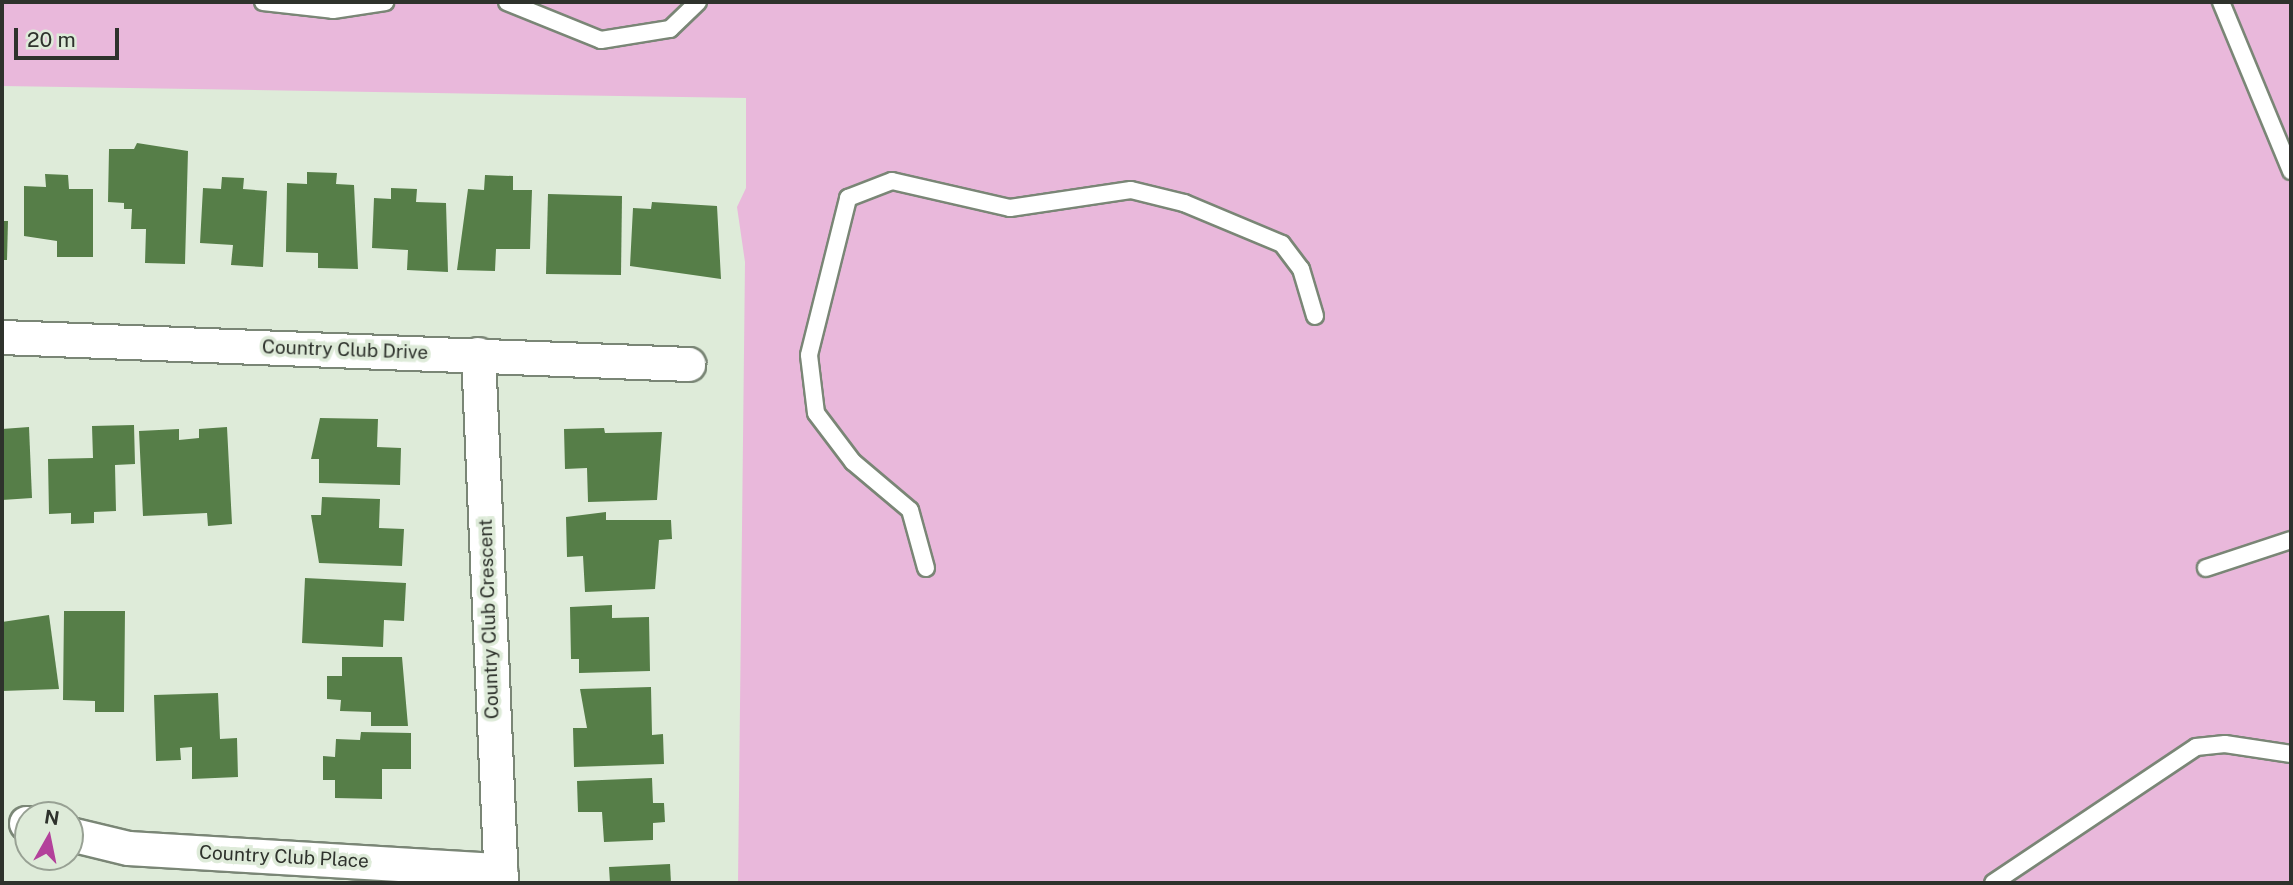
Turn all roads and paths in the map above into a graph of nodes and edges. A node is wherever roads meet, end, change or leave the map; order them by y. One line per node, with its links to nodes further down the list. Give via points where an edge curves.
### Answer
1 (263, 2): 2 (lane, via 333,10)
2 (385, 2)
3 (507, 2): 4 (lane, via 601,40 634,40 670,29)
4 (698, 2)
5 (2221, 2): 6 (lane)
6 (2291, 171)
7 (1315, 316): 12 (lane, via 1301,270 1282,244 1184,203 1131,190 1010,208 892,181 848,198 809,355 816,413 853,462 910,510)
8 (2, 337): 9 (street, Country Club Drive)
9 (478, 354): 10 (street, Country Club Drive); 16 (street, Country Club Crescent)
10 (688, 364)
11 (2291, 540): 13 (lane)
12 (926, 568)
13 (2206, 568)
14 (2291, 754): 17 (lane, via 2225,744 2196,747)
15 (84, 837): 16 (street, Country Club Place, via 128,848)
16 (500, 877)
17 (1993, 883)

